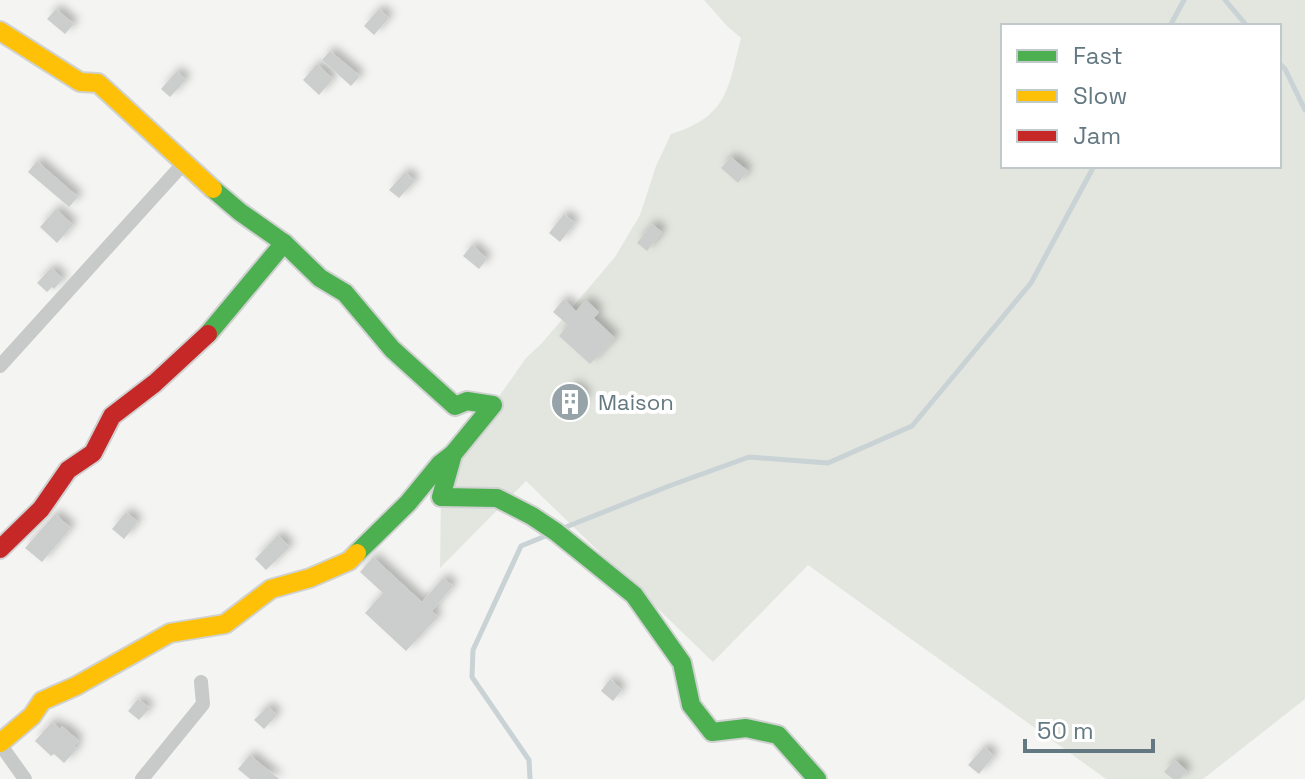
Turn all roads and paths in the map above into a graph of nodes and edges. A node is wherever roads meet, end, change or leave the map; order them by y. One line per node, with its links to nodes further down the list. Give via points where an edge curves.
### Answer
1 (0, 31): 2 (street, via 80,82 98,83)
2 (184, 163): 3 (street); 4 (street)
3 (284, 243): 5 (street, via 320,278 345,293 392,349 455,406 467,401 493,405); 6 (street, via 212,330 112,416 93,453 68,470 41,509)
4 (0, 366)
5 (453, 454): 8 (street, via 349,561 271,589 225,624 170,633 42,701); 11 (street, via 441,497 497,498 582,551 634,595 682,663 691,705 712,732 746,728 778,735)
6 (0, 549)
7 (201, 682): 10 (street, via 203,704)
8 (0, 744): 9 (street)
9 (25, 779)
10 (142, 779)
11 (817, 779)

